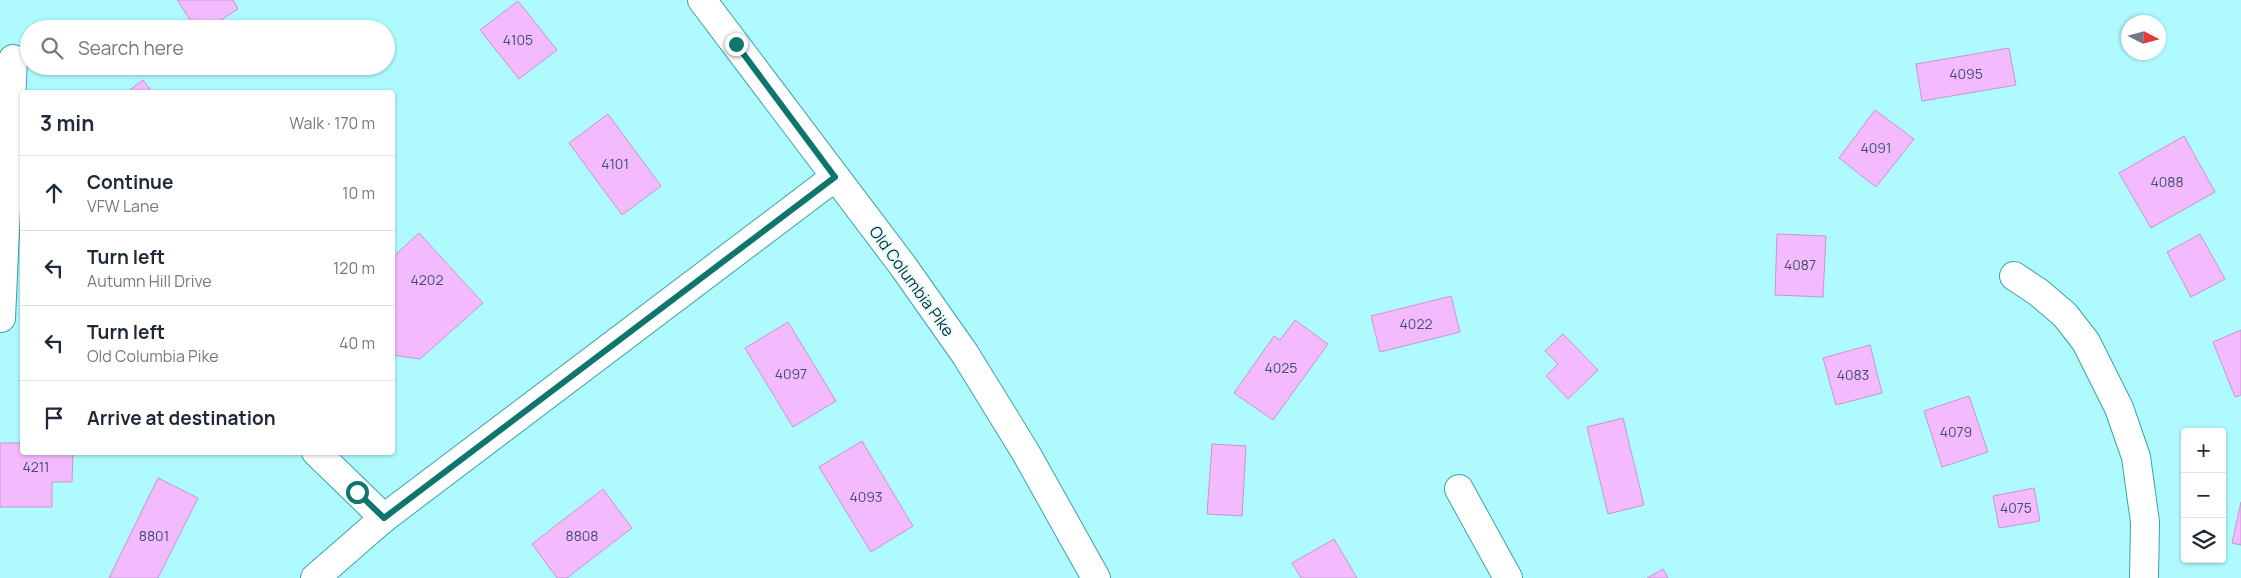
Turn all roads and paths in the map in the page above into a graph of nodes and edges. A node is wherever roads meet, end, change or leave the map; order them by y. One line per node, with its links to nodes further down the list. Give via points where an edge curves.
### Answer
1 (702, 0): 3 (street, Old Columbia Pike)
2 (13, 60): 5 (street)
3 (835, 177): 8 (street); 10 (street, Old Columbia Pike, via 965,354 1026,453)
4 (2014, 276): 12 (street, via 2065,315 2086,342 2119,408 2136,457 2146,522)
5 (8, 318)
6 (319, 455): 8 (street)
7 (1459, 489): 11 (street)
8 (384, 518): 9 (street)
9 (315, 578)
10 (1096, 578)
11 (1508, 578)
12 (2144, 578)

